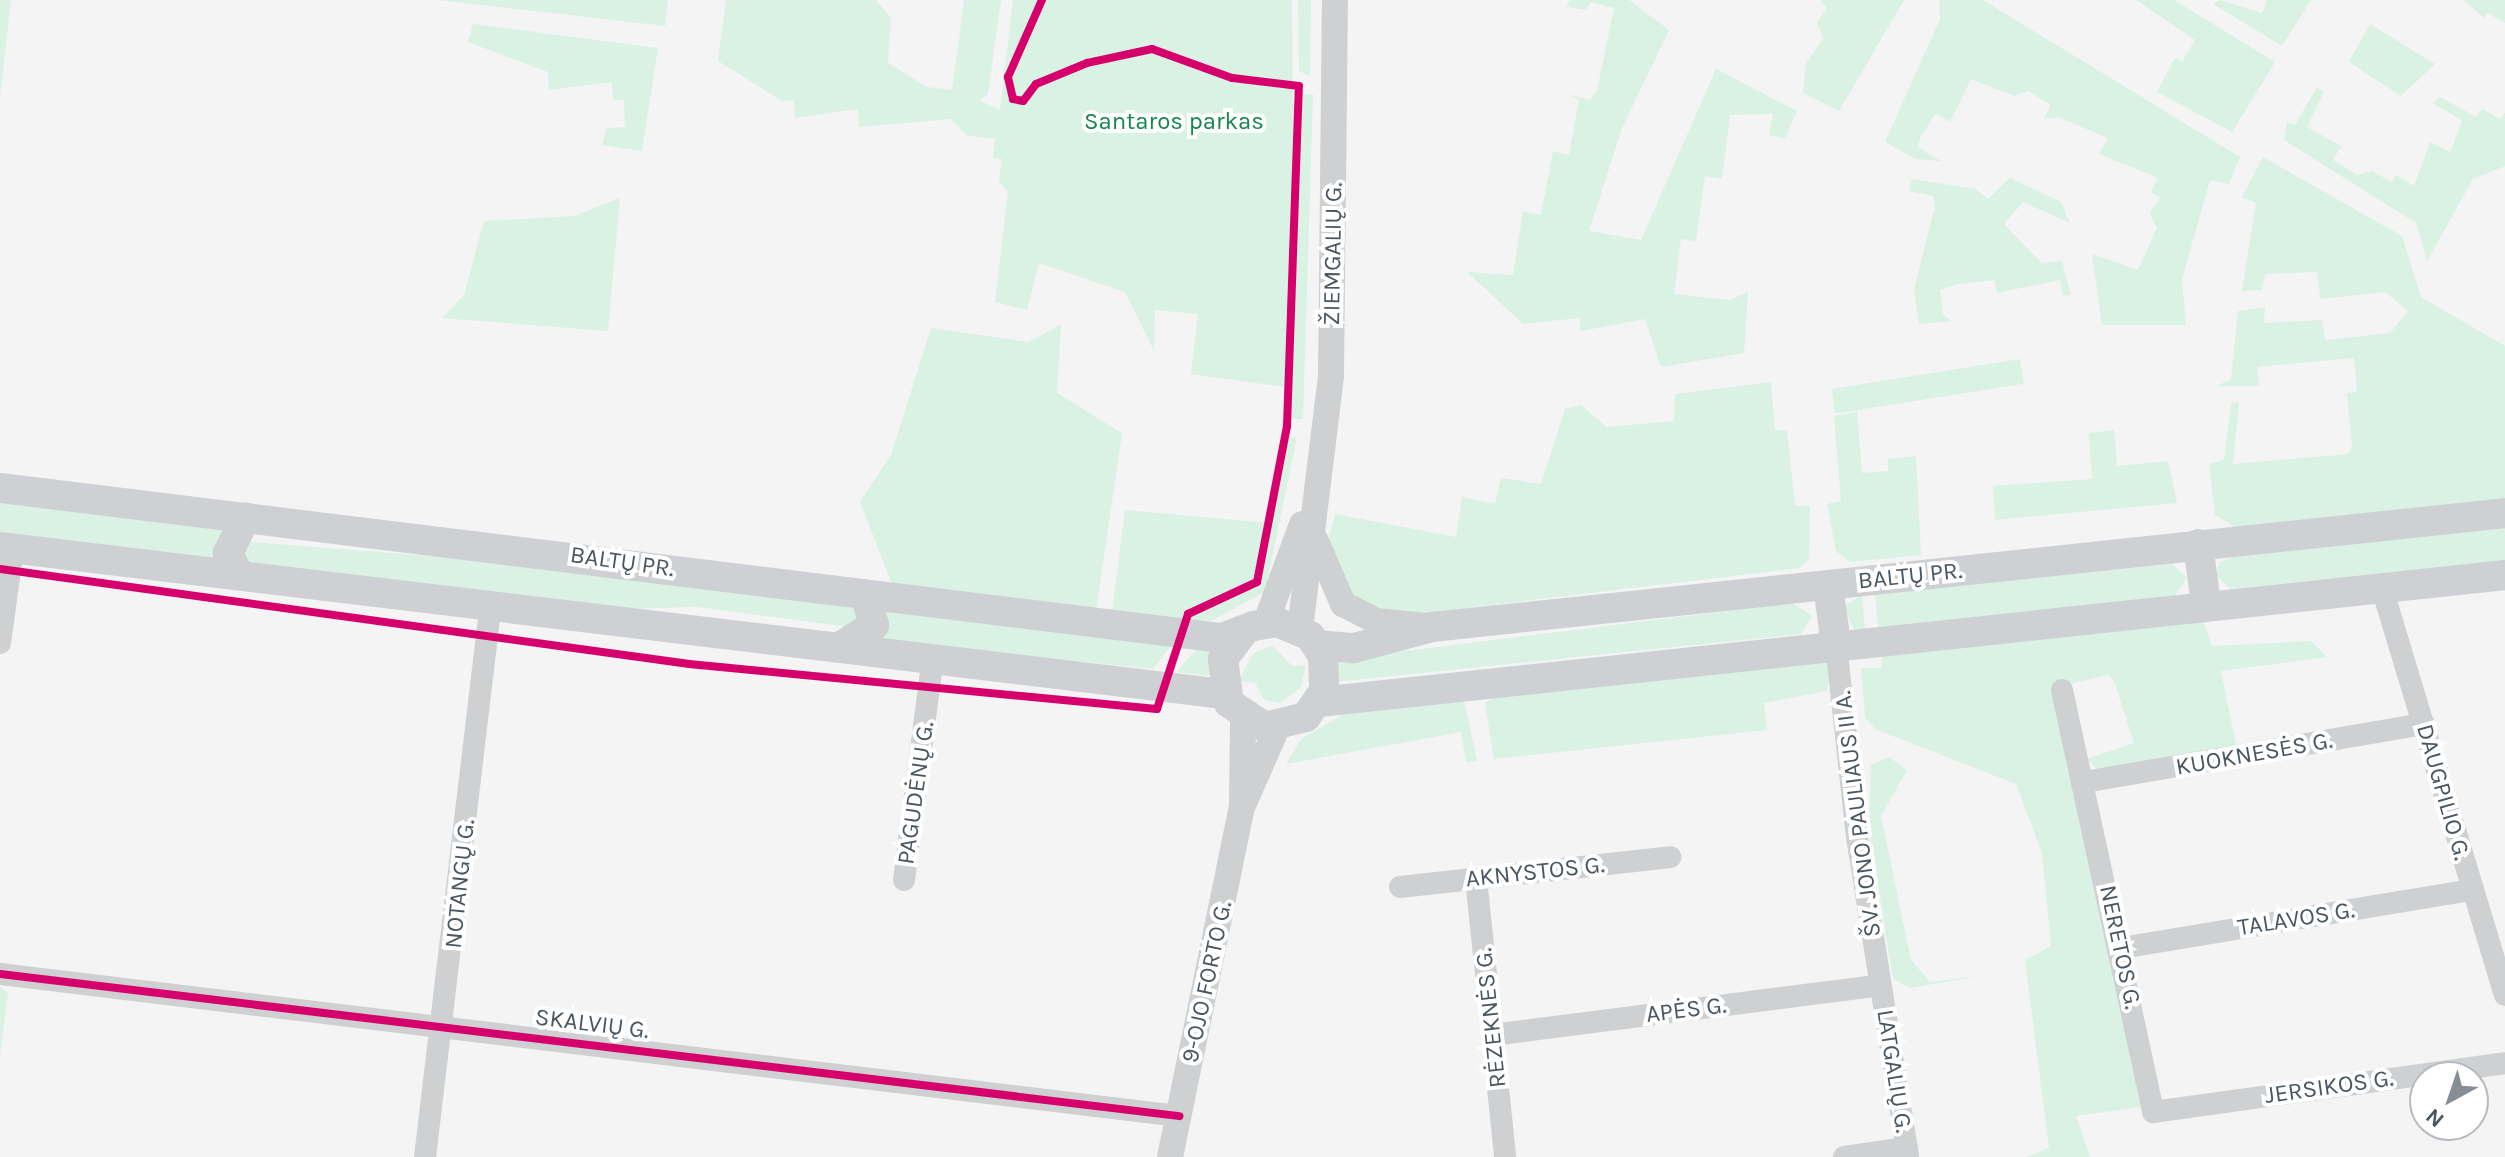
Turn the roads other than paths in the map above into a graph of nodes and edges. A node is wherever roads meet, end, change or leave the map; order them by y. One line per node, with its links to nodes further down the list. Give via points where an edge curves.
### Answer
1 (1335, 0): 3 (street, ŽIEMGALIŲ G., via 1331,376)
2 (0, 488): 5 (main road, BALTŲ PR.)
3 (1309, 506): 15 (street, ŽIEMGALIŲ G.); 16 (street, via 1324,571 1343,604 1376,621); 17 (street, ŽIEMGALIŲ G.)
4 (2505, 513): 6 (main road, BALTŲ PR.)
5 (246, 517): 8 (main road, via 228,553); 12 (main road, BALTŲ PR.)
6 (2198, 544): 10 (main road, BALTŲ PR.); 13 (main road)
7 (6, 548): 8 (main road); 18 (street)
8 (239, 575): 14 (main road)
9 (2505, 575): 11 (main road)
10 (1828, 586): 16 (main road, BALTŲ PR.); 19 (main road)
11 (2382, 588): 13 (main road); 26 (street, DAUGPILIO G.)
12 (865, 594): 15 (main road, BALTŲ PR., via 1222,638); 20 (main road, via 874,625)
13 (2206, 605): 19 (main road)
14 (490, 610): 20 (main road); 39 (street, NOTANGŲ G.)
15 (1255, 627): 17 (main road, BALTŲ PR.); 23 (main road, via 1223,659)
16 (1432, 627): 17 (main road, BALTŲ PR., via 1354,648)
17 (1309, 637): 24 (main road, via 1327,679)
18 (0, 643)
19 (1836, 644): 24 (main road); 37 (street, ŠV. JONO PAULIAUS II A.)
20 (841, 646): 21 (main road)
21 (933, 658): 23 (main road); 32 (street, PAGUDĖNŲ G.)
22 (2062, 690): 28 (street)
23 (1224, 694): 25 (main road)
24 (1319, 702): 27 (main road, via 1297,722)
25 (1243, 718): 27 (main road); 29 (street, 9-OJO FORTO G.)
26 (2424, 724): 28 (street, KUOKNESĖS G.); 34 (street, DAUGPILIO G.)
27 (1277, 728): 29 (street, 9-OJO FORTO G.)
28 (2084, 782): 35 (street, NERETOS G.)
29 (1242, 806): 43 (street, 9-OJO FORTO G.)
30 (1670, 857): 31 (street, AKNYSTOS G.)
31 (1476, 879): 33 (street, AKNYSTOS G.); 40 (street, RĖZEKNĖS G.)
32 (904, 880)
33 (1400, 887)
34 (2471, 890): 35 (street, TALAVOS G.); 38 (street, DAUGPILIO G.)
35 (2121, 948): 42 (street, NERETOS G.)
36 (0, 974): 39 (street, SKALVIŲ G.)
37 (1880, 985): 40 (street, APĖS G.); 44 (street, LATGALIŲ G.)
38 (2505, 995)
39 (446, 1025): 43 (street, SKALVIŲ G.); 45 (street, NOTANGŲ G.)
40 (1492, 1035): 47 (street, RĖZEKNĖS G.)
41 (2505, 1063): 42 (street, JERSIKOS G.)
42 (2153, 1112)
43 (1179, 1116): 46 (street, 9-OJO FORTO G.)
44 (1907, 1152): 48 (street)
45 (425, 1157)
46 (1170, 1157)
47 (1505, 1157)
48 (1844, 1157)

